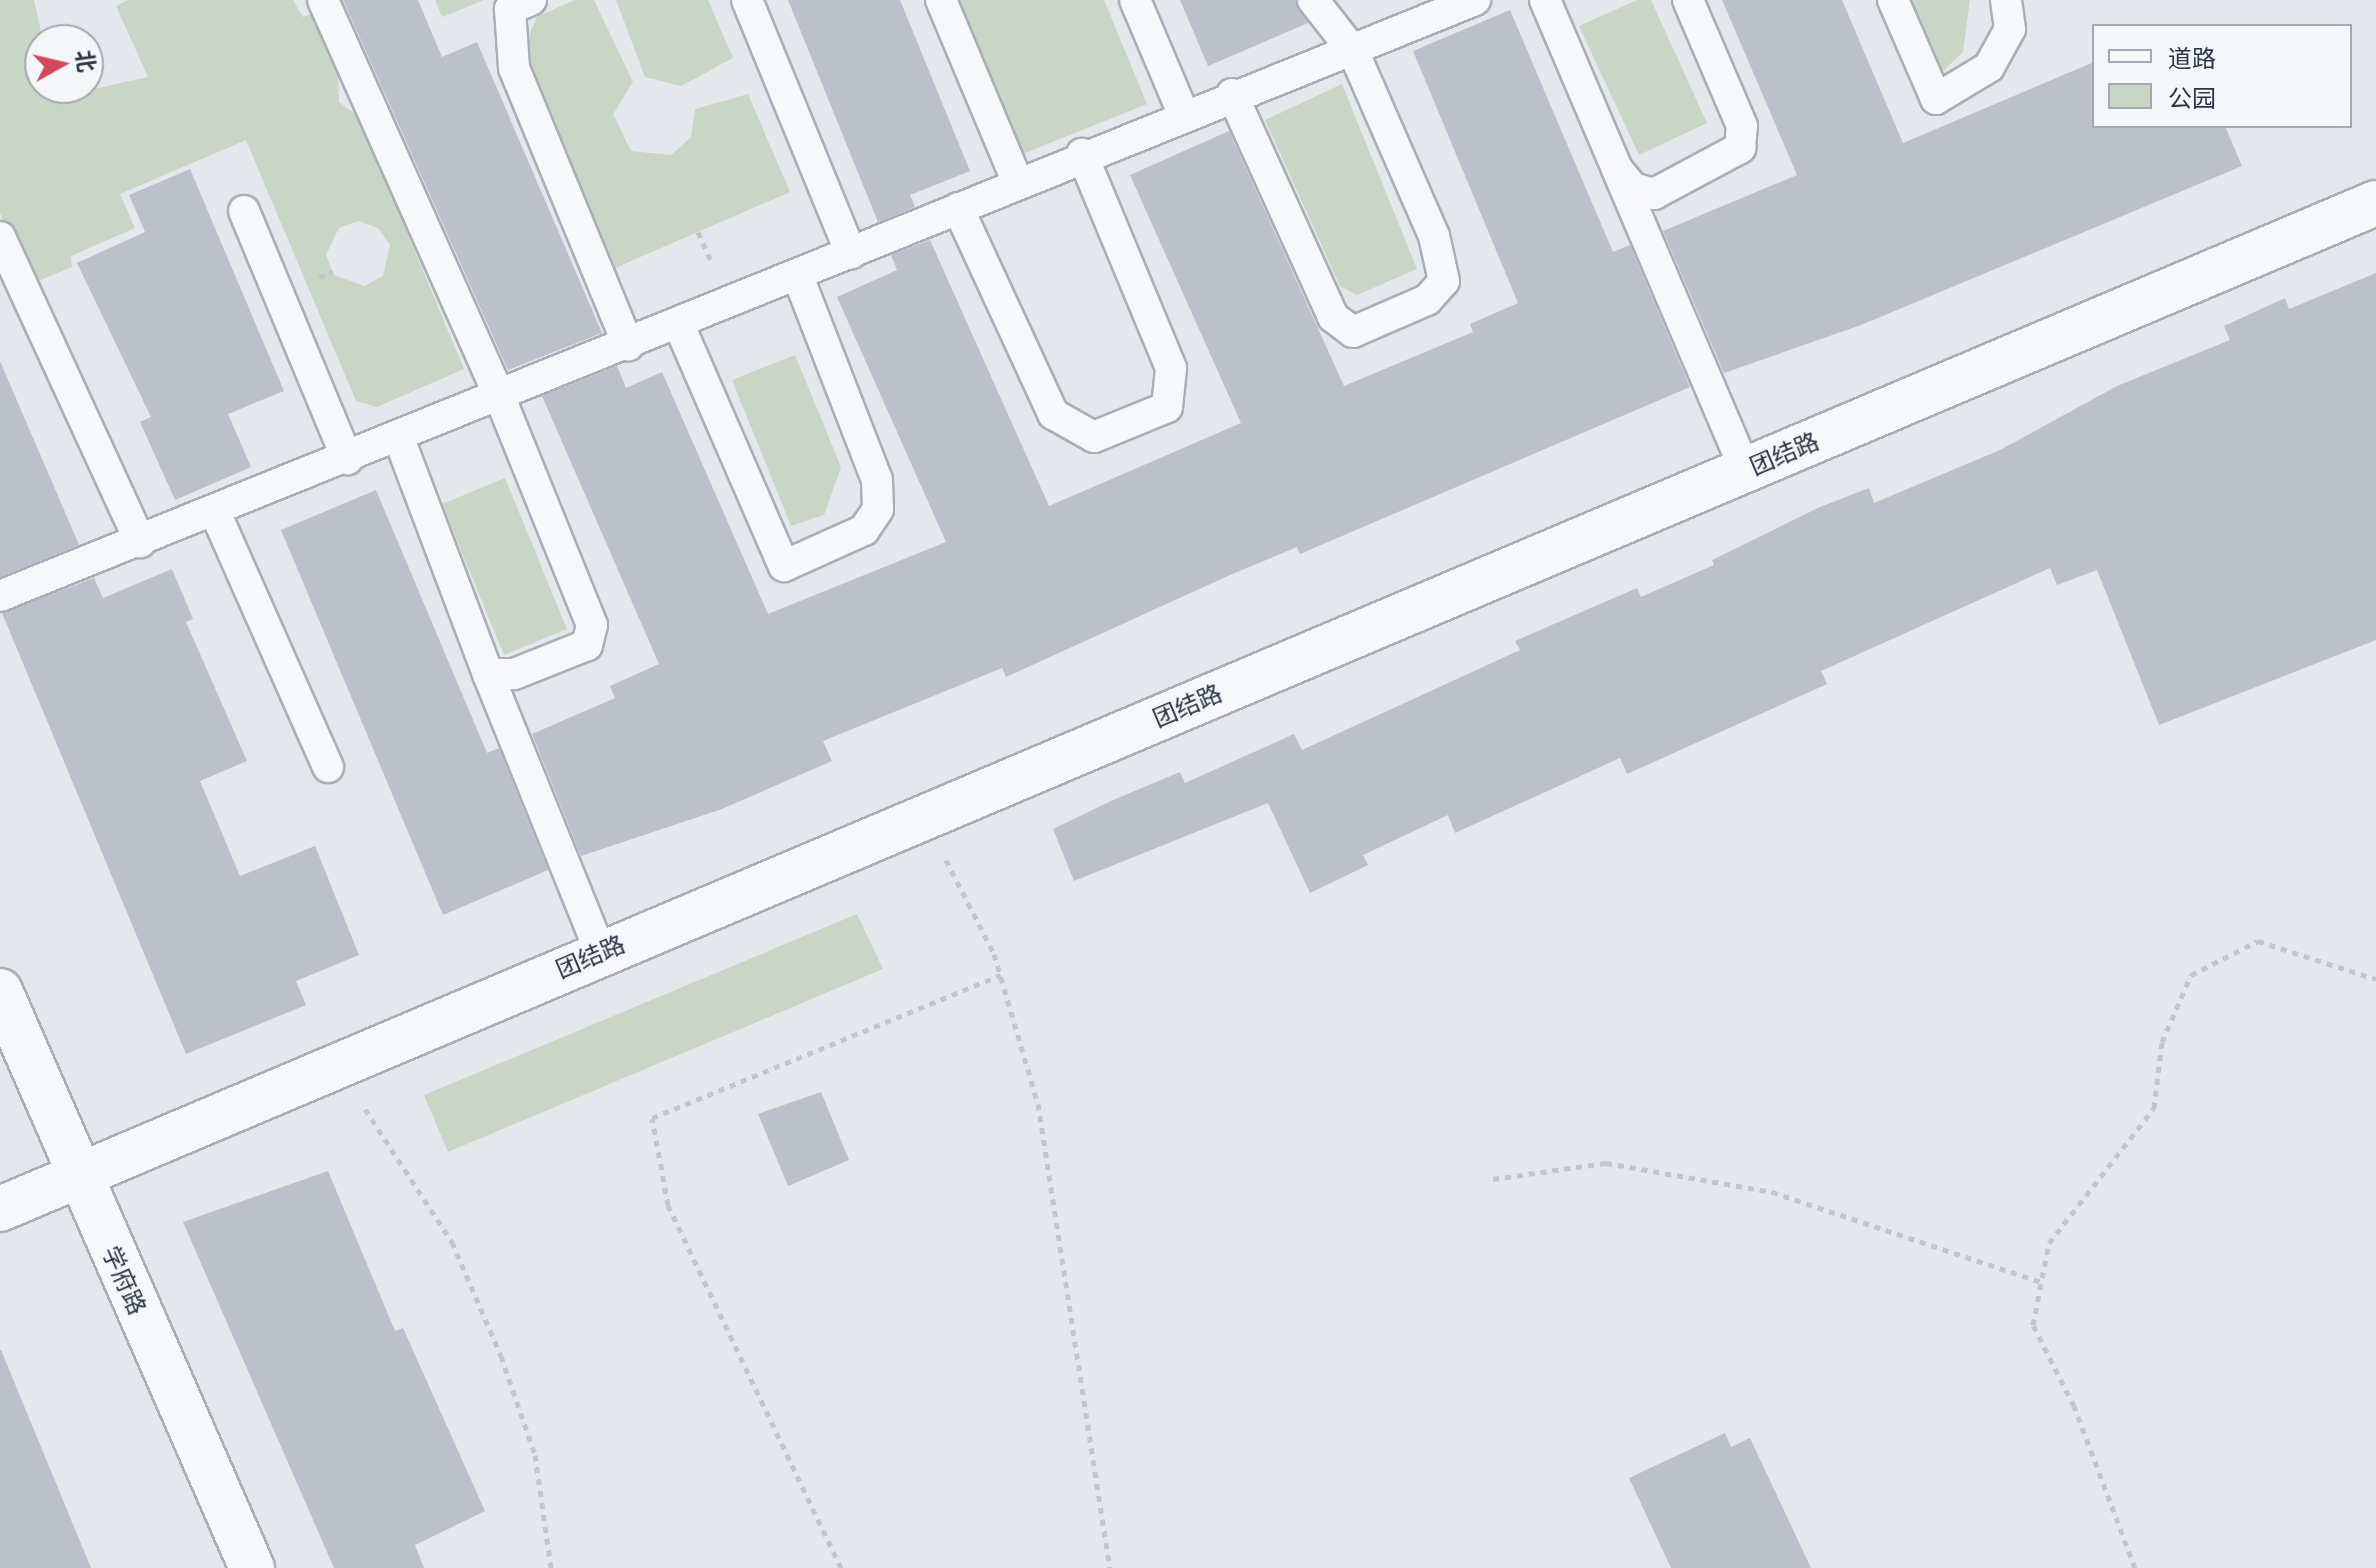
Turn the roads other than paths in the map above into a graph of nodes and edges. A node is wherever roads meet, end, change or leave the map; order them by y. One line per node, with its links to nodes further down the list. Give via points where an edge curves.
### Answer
1 (323, 0): 26 (lane)
2 (531, 0): 25 (lane, via 510,9 514,68)
3 (747, 0): 22 (lane)
4 (941, 0): 17 (lane)
5 (1135, 0): 14 (lane)
6 (1313, 0): 12 (lane)
7 (1474, 0): 12 (lane)
8 (1545, 0): 16 (lane)
9 (1688, 0): 16 (lane, via 1742,126 1740,148 1729,161 1654,194 1633,188)
10 (1893, 0): 11 (lane, via 1936,99 1989,67 2010,29)
11 (2006, 0)
12 (1353, 51): 13 (lane); 13 (lane, via 1434,236 1444,281 1427,300 1353,332 1333,317)
13 (1232, 94): 14 (lane)
14 (1183, 113): 15 (lane)
15 (1082, 154): 17 (lane); 19 (lane, via 1171,368 1167,407 1094,437 1053,414)
16 (1617, 169): 29 (lane)
17 (1018, 183): 19 (lane)
18 (2376, 203): 29 (street, 团结路)
19 (958, 208): 22 (lane)
20 (244, 211): 28 (lane)
21 (0, 237): 31 (lane)
22 (851, 253): 23 (lane)
23 (798, 276): 24 (lane); 24 (lane, via 877,480 878,509 864,530 784,566)
24 (679, 325): 25 (lane)
25 (628, 345): 26 (lane)
26 (499, 395): 27 (lane); 33 (lane, via 592,625 587,645 514,674)
27 (399, 438): 28 (lane); 33 (lane)
28 (347, 459): 30 (lane)
29 (1745, 469): 35 (street, 团结路)
30 (215, 512): 31 (lane); 34 (lane)
31 (140, 542): 32 (lane)
32 (0, 596)
33 (488, 674): 35 (lane)
34 (328, 767)
35 (600, 951): 37 (street, 团结路)
36 (0, 991): 37 (street, 学府路)
37 (78, 1173): 38 (street, 团结路); 39 (street, 学府路)
38 (0, 1209)
39 (252, 1568)

